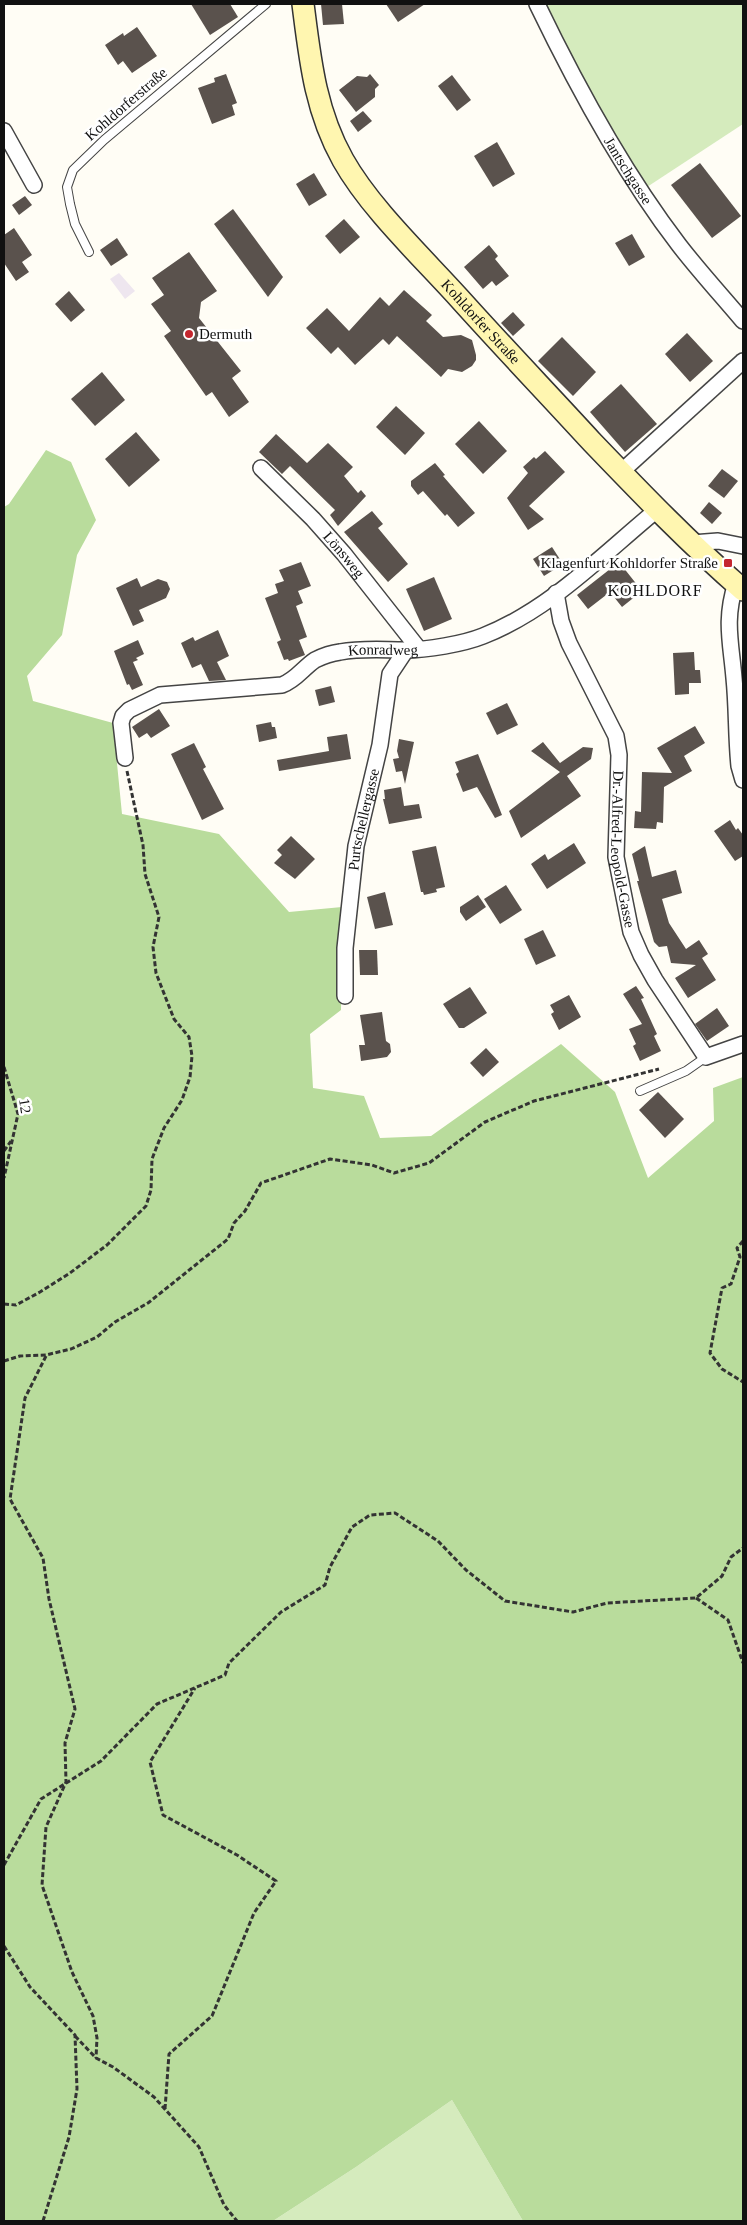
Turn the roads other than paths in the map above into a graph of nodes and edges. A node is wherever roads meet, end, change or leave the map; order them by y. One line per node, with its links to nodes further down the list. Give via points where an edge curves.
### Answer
1 (266, 4): 6 (lane, Kohldorferstraße, via 104,140 73,170 66,187 74,224)
2 (303, 4): 10 (street, Kohldorfer Straße, via 313,81 324,116 343,159 366,194)
3 (537, 4): 7 (street, Jantschgasse, via 569,72 638,186 680,246)
4 (4, 131): 5 (street)
5 (34, 185)
6 (89, 252)
7 (743, 320)
8 (743, 361): 10 (street)
9 (261, 468): 16 (street, Lönsweg, via 344,554)
10 (621, 472): 11 (street, Kohldorfer Straße)
11 (658, 509): 12 (street, Kohldorfer Straße); 15 (street, Konradweg)
12 (692, 543): 13 (street, via 718,541); 14 (street, Kohldorfer Straße)
13 (743, 546)
14 (740, 586): 18 (street, via 730,600 728,634 739,766)
15 (556, 593): 16 (street, Konradweg, via 530,612 482,637); 21 (street, Dr.-Alfred-Leopold-Gasse, via 569,643 616,736 619,755 616,857 631,932 655,980)
16 (412, 649): 17 (street, Konradweg, via 369,648 339,652 314,661 282,685 160,695 129,710 124,716 121,723); 19 (street, Purtschellergasse, via 390,674 380,745 356,846 345,948)
17 (125, 758)
18 (743, 780)
19 (345, 996)
20 (743, 1044): 21 (street)
21 (706, 1057): 22 (lane, via 686,1071)
22 (640, 1091)

